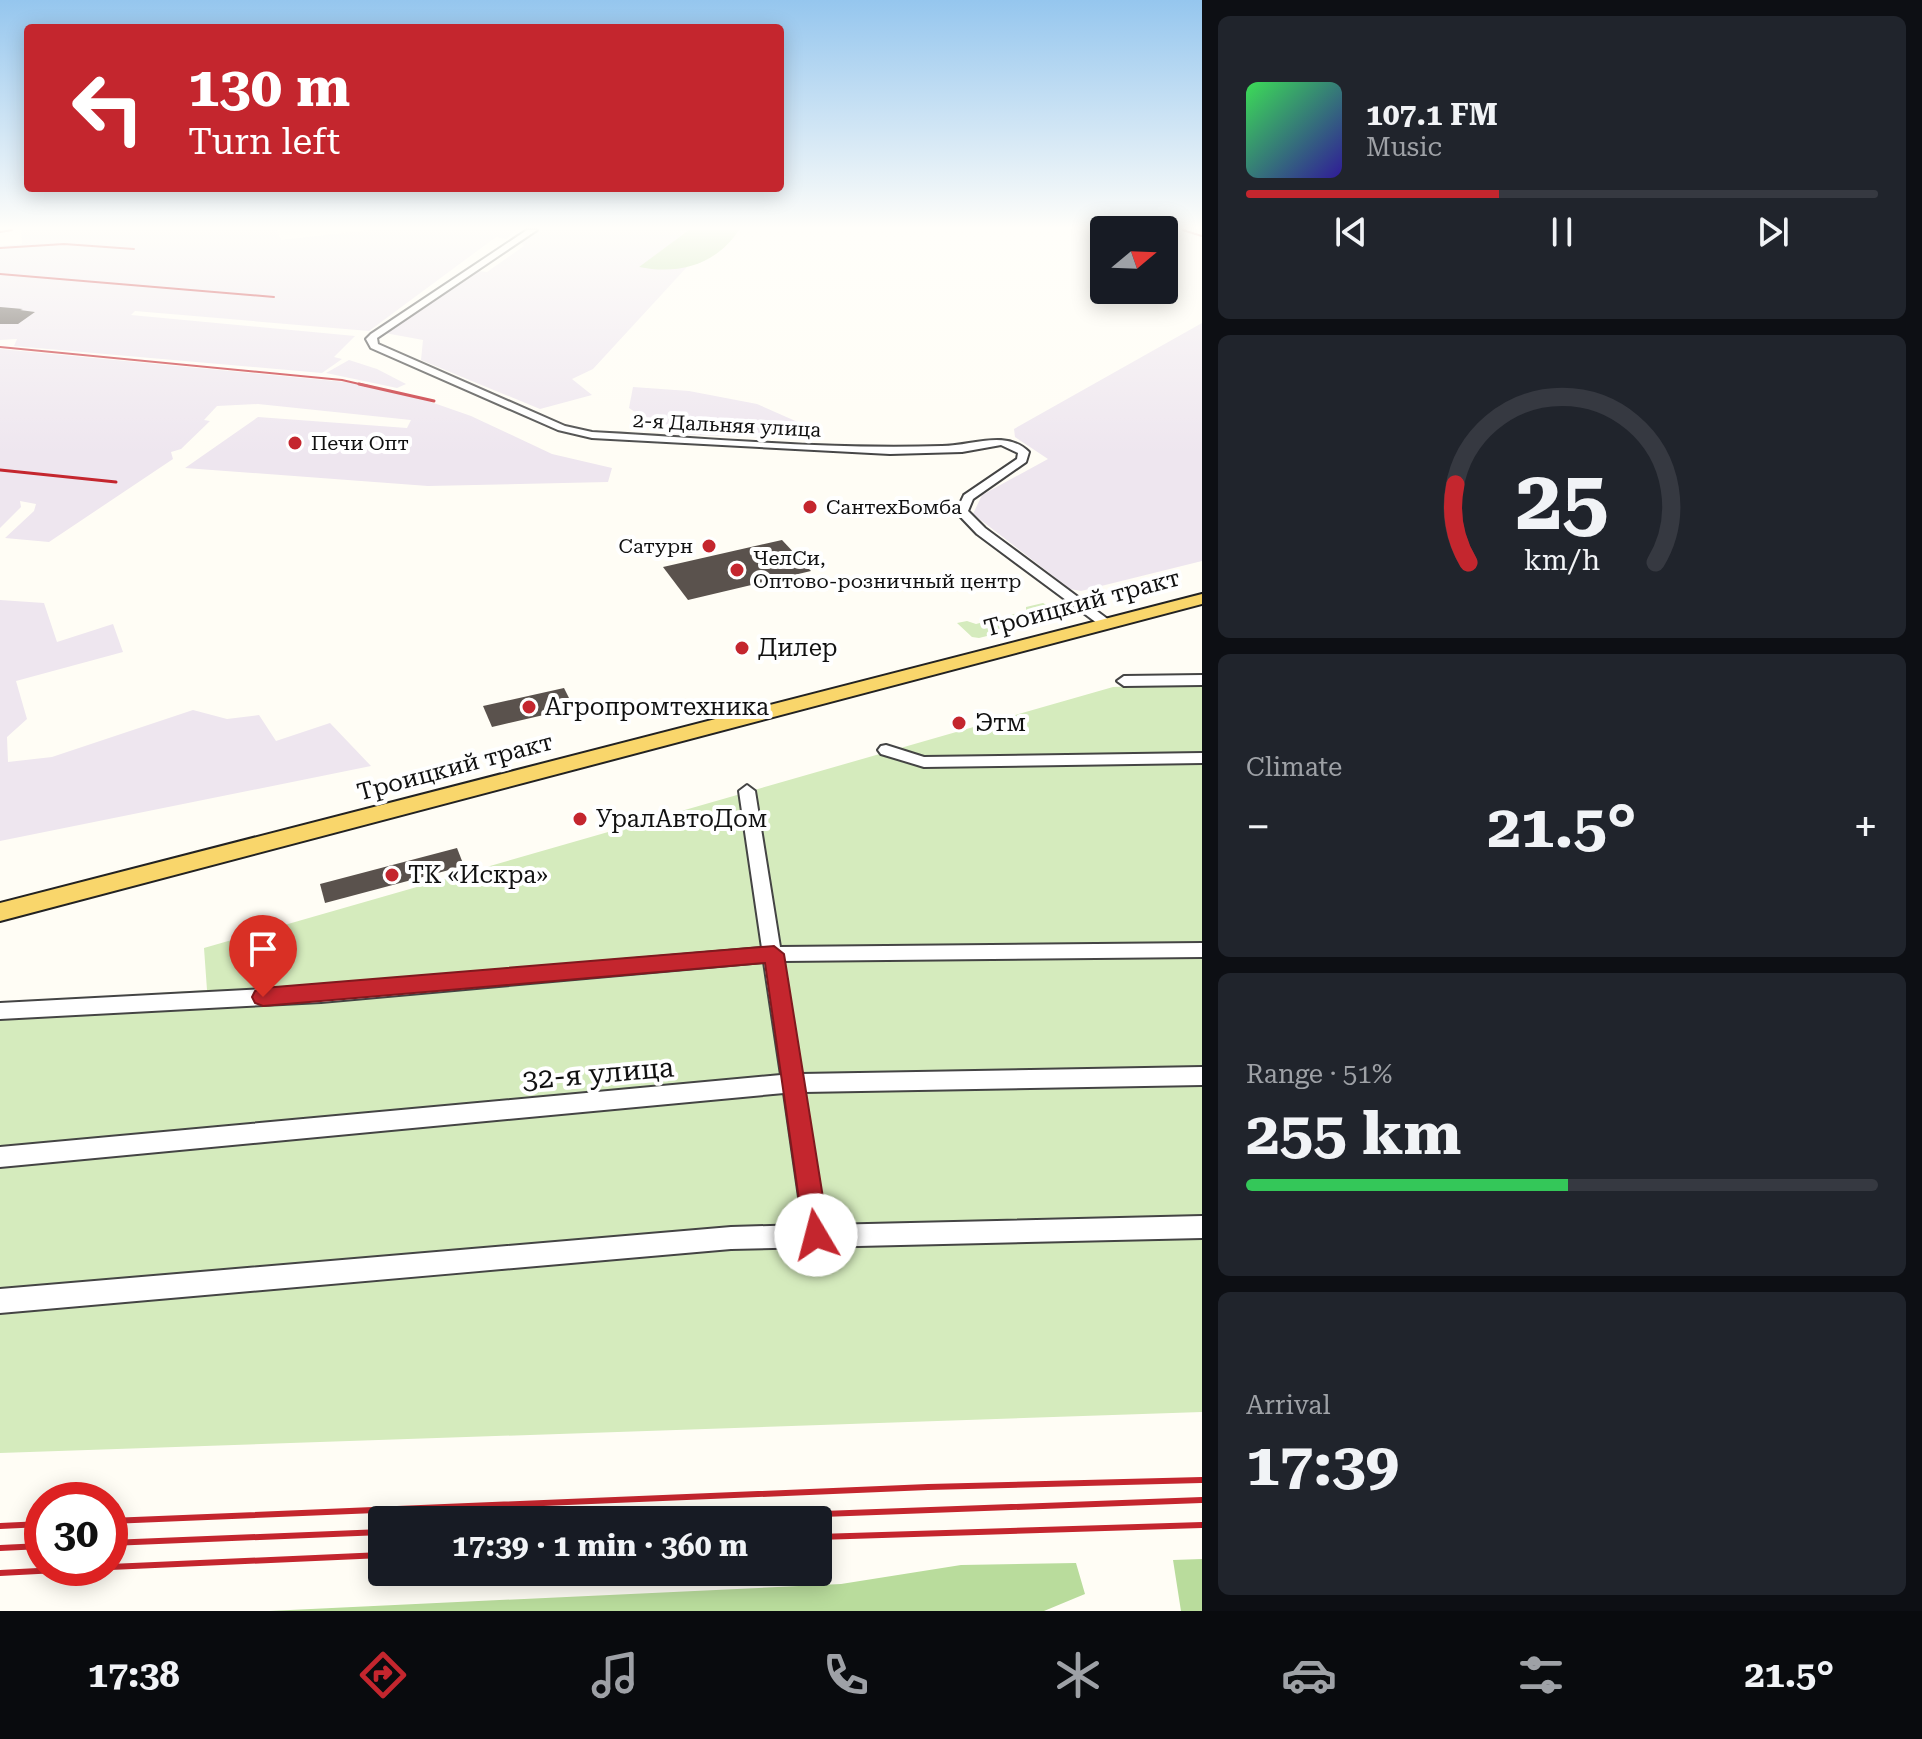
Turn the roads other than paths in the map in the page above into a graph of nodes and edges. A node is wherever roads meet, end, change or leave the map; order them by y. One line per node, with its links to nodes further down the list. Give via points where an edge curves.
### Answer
1 (420, 305): 3 (street, 2-я Дальняя улица, via 374,336 374,346 562,428 592,435 890,451 1014,445 1024,452 1022,460 968,497 962,512)
2 (1202, 599): 3 (main road, Троицкий тракт)
3 (1106, 623): 9 (main road, Троицкий тракт)
4 (1202, 680): 5 (street)
5 (1124, 681)
6 (886, 750): 7 (street, via 924,762)
7 (1202, 758)
8 (747, 791): 11 (street)
9 (0, 912)
10 (1202, 950): 11 (street)
11 (774, 954): 12 (street, via 321,994); 14 (street)
12 (0, 1011)
13 (1202, 1076): 14 (street, 32-я улица)
14 (794, 1083): 15 (street, 32-я улица); 17 (street)
15 (0, 1157)
16 (1202, 1227): 17 (street)
17 (816, 1235): 18 (street)
18 (0, 1301)

